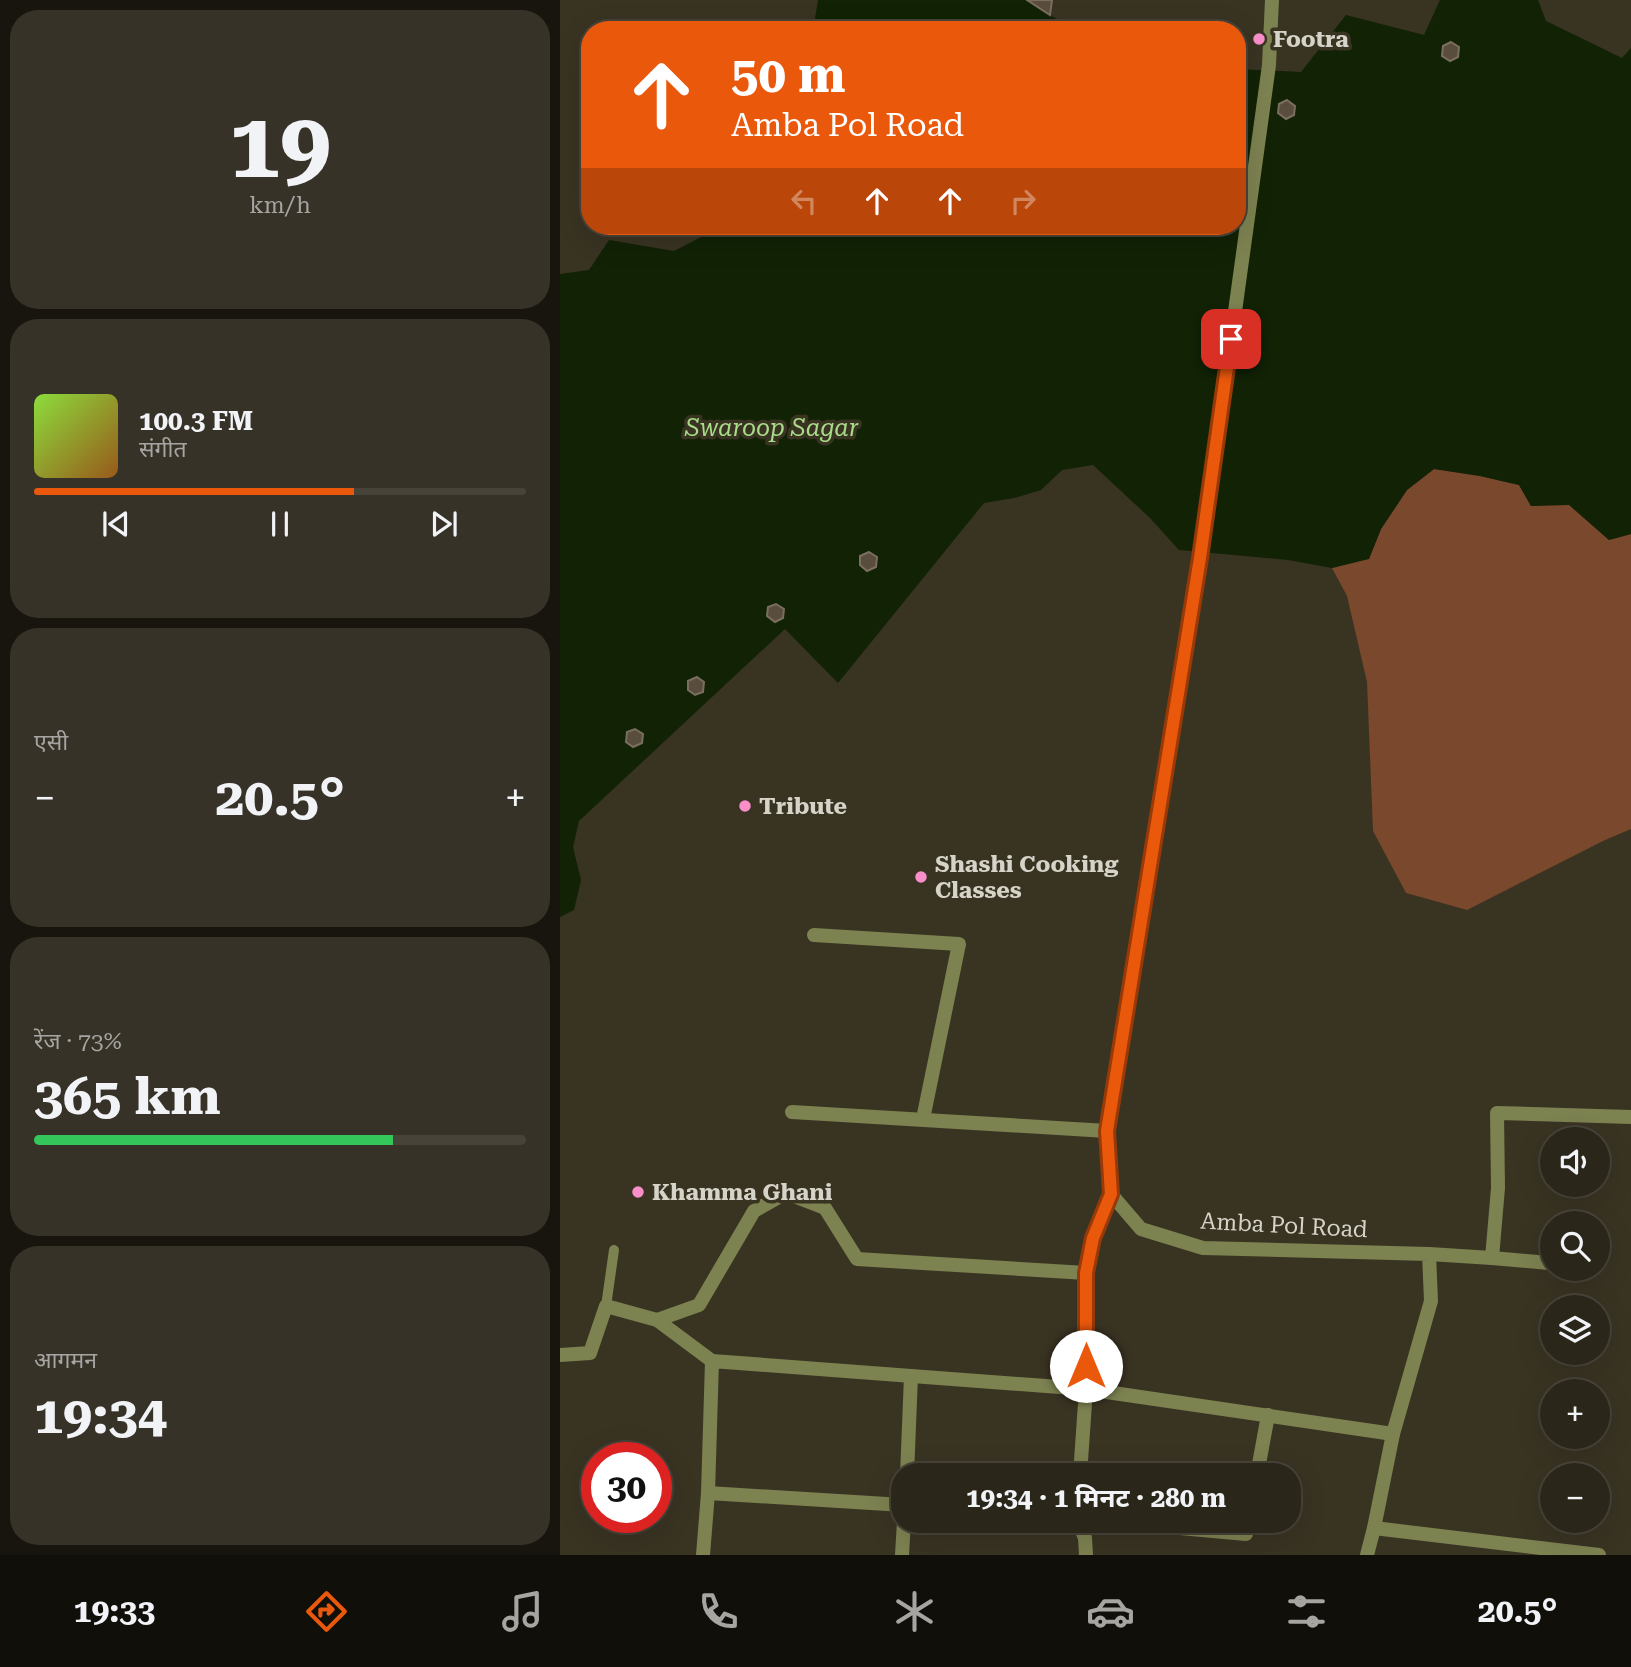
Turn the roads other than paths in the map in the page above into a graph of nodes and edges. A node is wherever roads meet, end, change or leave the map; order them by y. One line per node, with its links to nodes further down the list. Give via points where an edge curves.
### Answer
1 (1272, 0): 2 (street, via 1269,65)
2 (1246, 229)
3 (1245, 235): 8 (street, via 1200,558)
4 (814, 935): 7 (street, via 959,944)
5 (792, 1112): 7 (street)
6 (1631, 1117): 12 (street, via 1497,1113 1498,1188)
7 (923, 1119): 8 (street)
8 (1107, 1131): 9 (street)
9 (1111, 1194): 11 (street, Amba Pol Road, via 1141,1229 1203,1248); 14 (street, via 1093,1238)
10 (614, 1250): 15 (lane)
11 (1429, 1254): 12 (street, Amba Pol Road); 22 (street, via 1431,1301)
12 (1492, 1258): 13 (street, Amba Pol Road)
13 (1540, 1262)
14 (1086, 1273): 16 (street, via 857,1259 825,1208 786,1193 754,1212 699,1305); 20 (street)
15 (606, 1306): 16 (street); 17 (street, via 590,1353)
16 (657, 1320): 18 (street)
17 (560, 1355)
18 (712, 1361): 19 (street); 26 (street)
19 (911, 1376): 20 (street); 23 (street)
20 (1086, 1389): 21 (street); 24 (street)
21 (1268, 1415): 22 (street); 25 (street)
22 (1393, 1434): 28 (street)
23 (907, 1463)
24 (1081, 1463)
25 (1259, 1463)
26 (708, 1493): 27 (street); 31 (street)
27 (891, 1504)
28 (1374, 1528): 34 (street); 35 (street)
29 (903, 1533): 32 (street)
30 (1084, 1533): 33 (street)
31 (703, 1555)
32 (902, 1555)
33 (1086, 1555)
34 (1367, 1555)
35 (1593, 1555)

